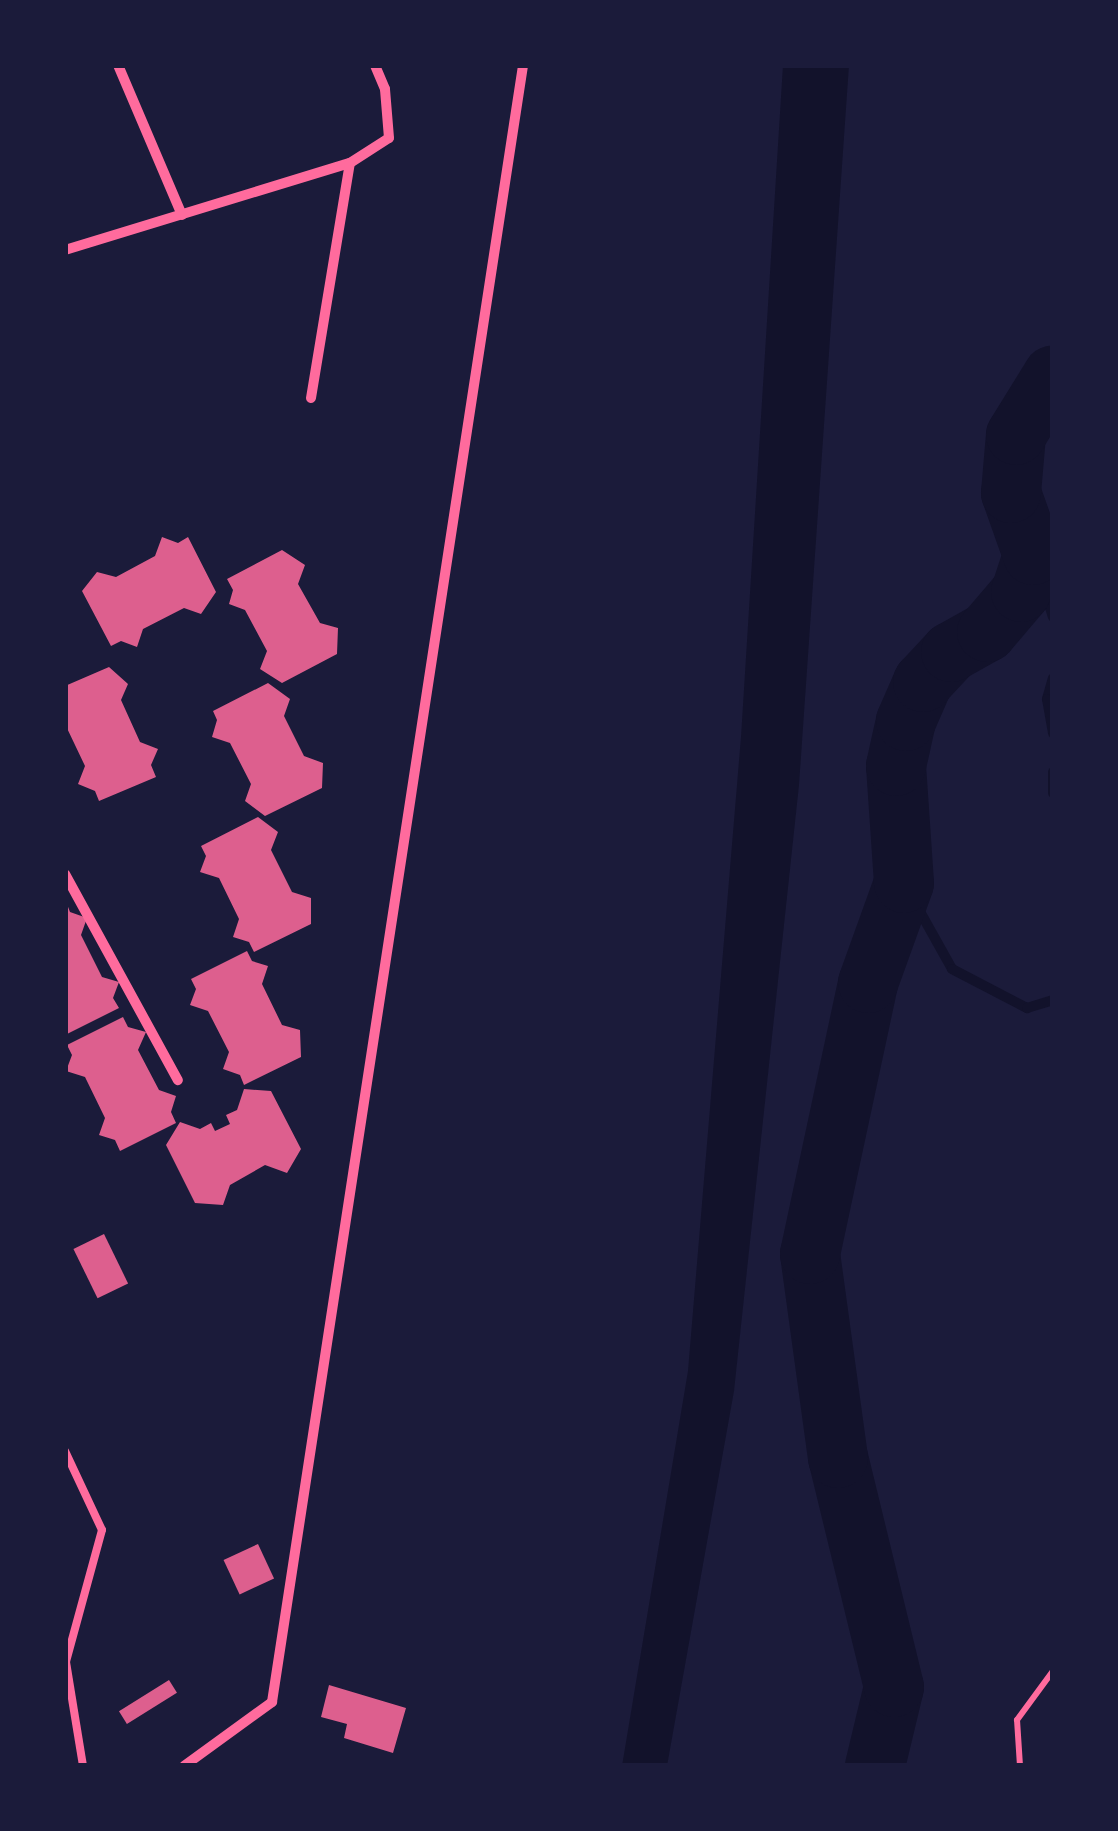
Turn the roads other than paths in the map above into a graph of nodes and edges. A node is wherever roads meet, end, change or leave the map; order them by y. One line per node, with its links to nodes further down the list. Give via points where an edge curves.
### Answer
1 (118, 65): 5 (street)
2 (375, 65): 4 (street, via 386,89 388,138)
3 (523, 65): 12 (street, via 272,1702)
4 (350, 163): 5 (street); 7 (street)
5 (182, 214): 6 (street)
6 (65, 250)
7 (311, 398)
8 (65, 874): 9 (street)
9 (178, 1080)
10 (65, 1451): 11 (lane, via 102,1530 66,1662)
11 (84, 1766)
12 (184, 1766)

